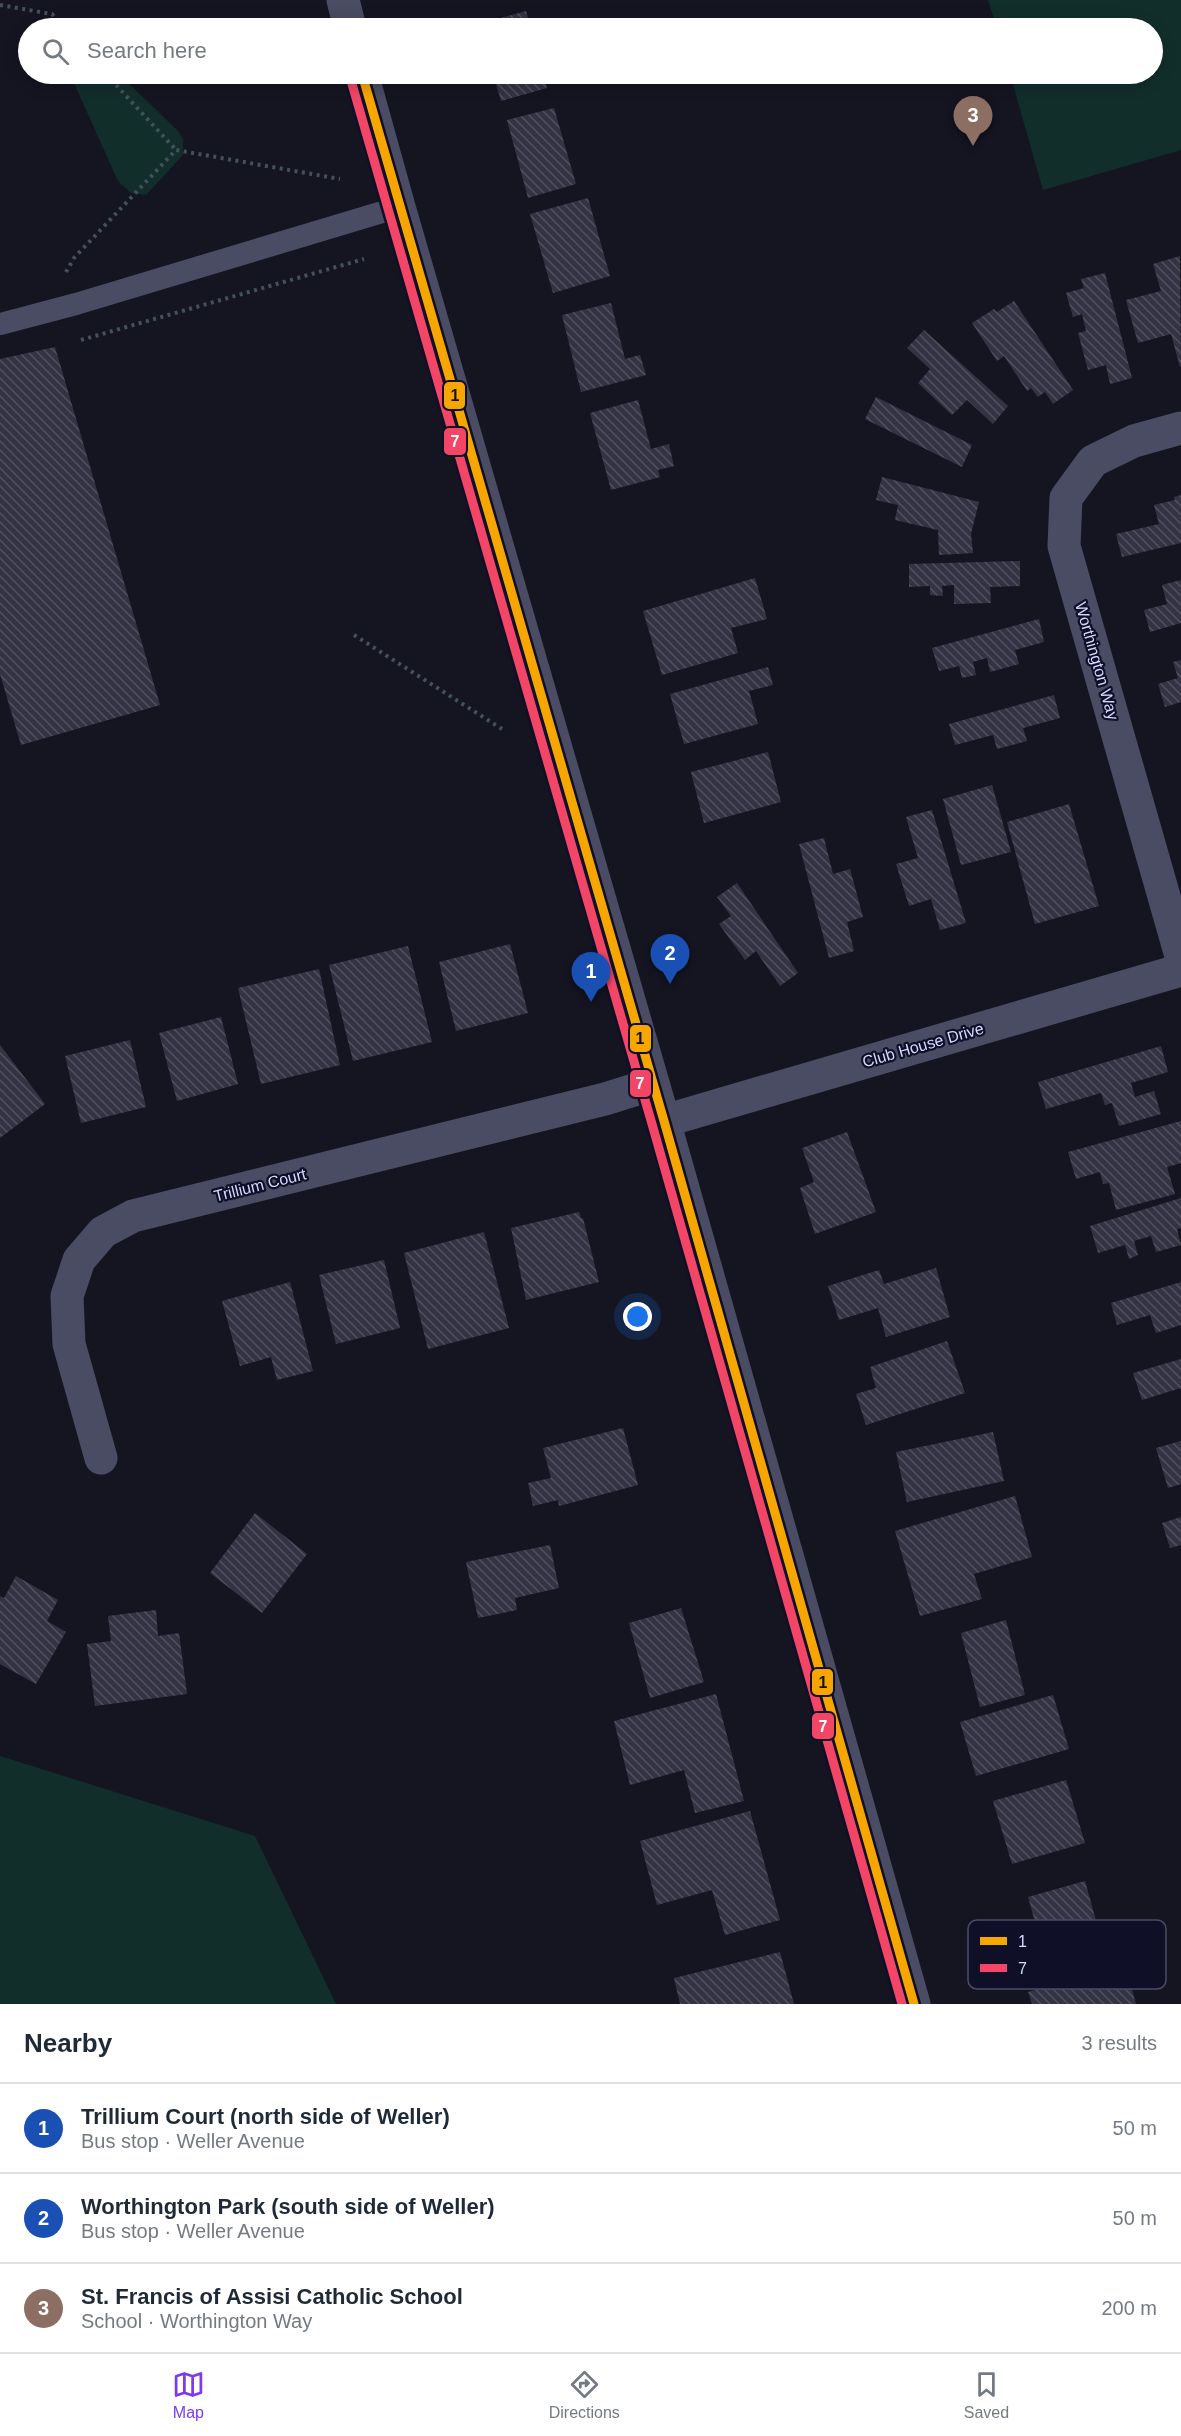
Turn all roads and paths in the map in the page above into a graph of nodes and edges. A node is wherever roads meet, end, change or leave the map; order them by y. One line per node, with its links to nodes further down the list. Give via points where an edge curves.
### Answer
1 (342, 0): 4 (street)
2 (0, 5): 3 (path, via 52,14)
3 (56, 18)
4 (347, 18)
5 (115, 84): 7 (path)
6 (366, 84): 9 (street)
7 (176, 150): 8 (path); 11 (path, via 74,258)
8 (340, 179)
9 (399, 207): 11 (lane); 19 (street)
10 (364, 259): 13 (path)
11 (41, 314): 12 (lane)
12 (0, 324)
13 (81, 340)
14 (1181, 428): 17 (street, Worthington Way, via 1134,441 1093,461 1066,498 1064,546)
15 (354, 635): 16 (path)
16 (502, 729)
17 (1181, 956)
18 (1181, 970): 20 (street, Club House Drive)
19 (653, 1084): 20 (street); 21 (street, Trillium Court, via 133,1216 103,1232 79,1260 67,1296 69,1344)
20 (664, 1121): 22 (street)
21 (101, 1458)
22 (914, 2004)

